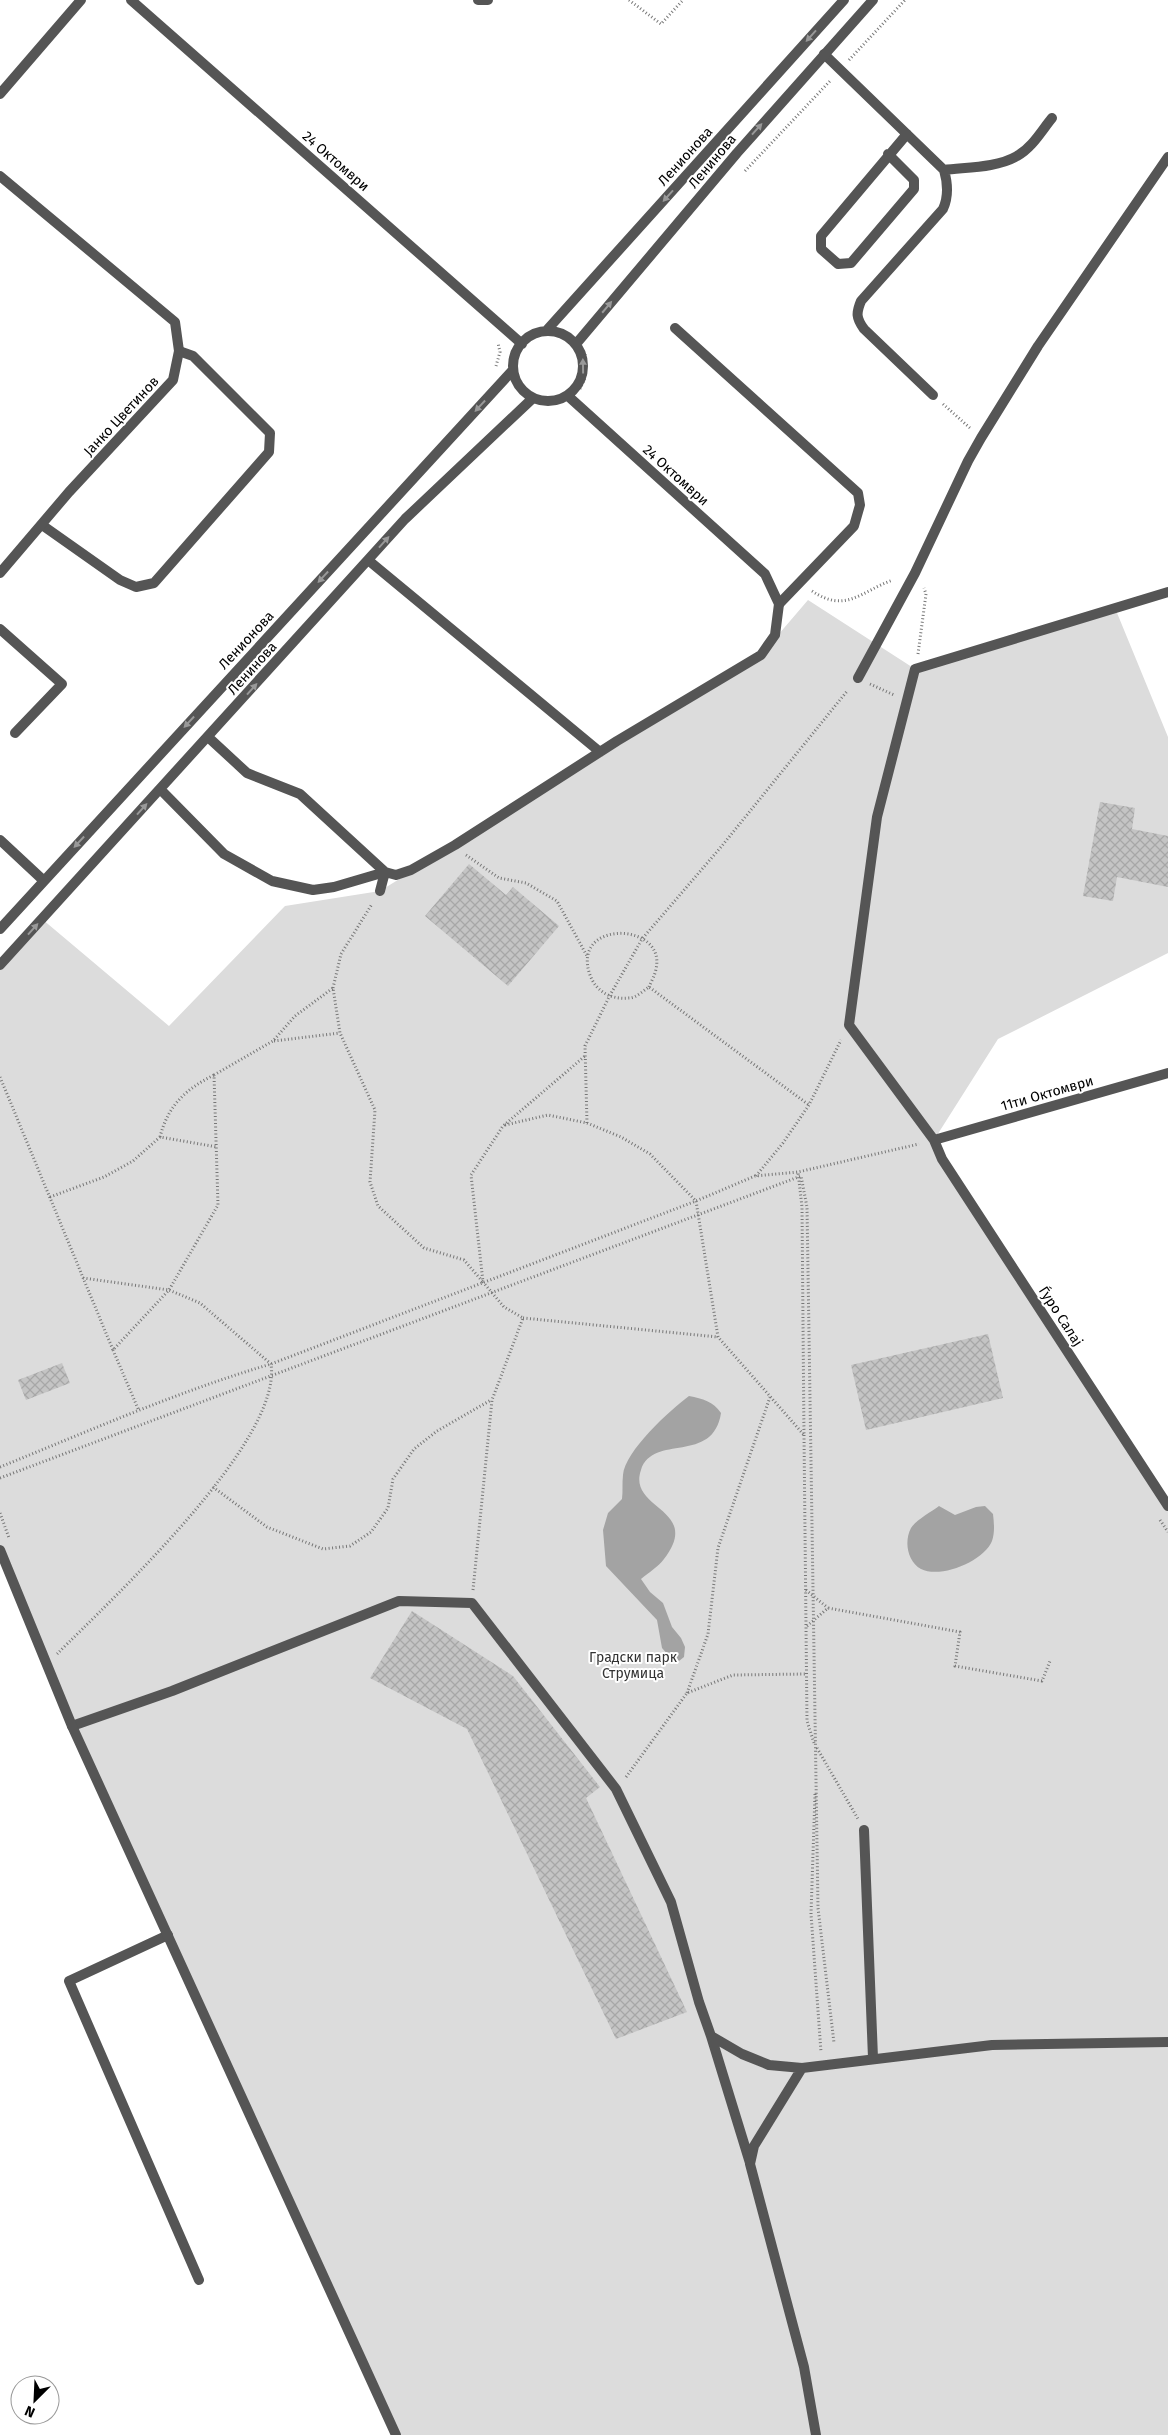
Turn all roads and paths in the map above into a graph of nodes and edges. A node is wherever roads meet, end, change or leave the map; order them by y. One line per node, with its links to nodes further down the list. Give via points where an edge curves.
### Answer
1 (81, 0): 12 (street)
2 (131, 0): 21 (street, 24 Октомври)
3 (478, 0): 4 (street)
4 (488, 0)
5 (629, 0): 6 (path, via 661,24)
6 (683, 0)
7 (844, 0): 20 (street, Ленионова, one-way to 20)
8 (873, 0): 11 (street, Ленинова)
9 (905, 0): 10 (path)
10 (877, 31)
11 (824, 54): 14 (street); 22 (street, Ленинова, one-way to 11, via 736,153)
12 (0, 94)
13 (1052, 118): 17 (street, via 1018,155 991,164)
14 (906, 134): 15 (street); 17 (street)
15 (888, 154): 15 (street, via 821,236 820,249 838,264 851,263 914,189 914,180)
16 (1168, 157): 28 (street, via 1038,346)
17 (944, 170): 25 (street, via 948,184 947,201 939,216 861,301 856,319)
18 (0, 176): 23 (street, Јанко Цветинов, via 175,322)
19 (675, 328): 33 (street, via 858,493 859,511 854,526)
20 (546, 331): 21 (street, via 535,334); 22 (street, via 557,332)
21 (522, 344): 24 (street, via 514,358)
22 (576, 344): 26 (street, one-way to 22, via 582,377 583,360)
23 (179, 351): 29 (street, Јанко Цветинов, via 173,380); 29 (street, via 194,356 270,433 269,452 154,583 136,587 120,580)
24 (513, 370): 27 (street, via 516,382); 47 (street, Ленионова, one-way to 47)
25 (934, 395): 28 (path)
26 (568, 396): 27 (street, via 545,402); 35 (street, 24 Октомври, via 765,574)
27 (533, 398): 30 (street, Ленинова, one-way to 27, via 405,519)
28 (981, 438): 31 (street)
29 (42, 525): 32 (street, Јанко Цветинов)
30 (368, 560): 41 (street, Ленинова, one-way to 30); 42 (street)
31 (915, 573): 33 (path, via 844,602 821,597); 37 (path, via 923,582 926,594); 38 (street)
32 (0, 574)
33 (800, 583): 35 (street)
34 (1168, 592): 37 (street)
35 (779, 604): 42 (street, via 775,635 761,655)
36 (0, 629): 40 (street, via 62,684)
37 (915, 669): 39 (street)
38 (858, 678): 39 (path); 50 (path)
39 (907, 701): 56 (street, via 877,817)
40 (15, 733)
41 (208, 737): 43 (street, Ленинова); 46 (street, via 247,773 300,794)
42 (600, 752): 45 (street)
43 (160, 789): 46 (street, via 224,854 272,881 313,890); 52 (street, Ленинова, one-way to 43)
44 (0, 840): 47 (street)
45 (455, 845): 46 (street, via 411,870 396,875); 51 (path, via 499,878 526,883 557,901)
46 (385, 872): 48 (street)
47 (43, 880): 49 (street, Ленионова)
48 (380, 891): 54 (path, via 341,954)
49 (0, 929)
50 (642, 939): 51 (path, via 625,932 608,934 594,944); 53 (path, via 654,950 657,968); 55 (path)
51 (587, 957): 55 (path, via 593,984)
52 (0, 965)
53 (649, 987): 55 (path, via 631,998); 63 (path)
54 (333, 988): 57 (path); 58 (path, via 295,1016)
55 (609, 997): 59 (path, via 585,1046)
56 (848, 1025): 63 (path); 67 (street, Ѓуро Салај)
57 (340, 1033): 58 (path); 76 (path, via 375,1110 370,1182 378,1206 424,1248 464,1260)
58 (273, 1041): 61 (path)
59 (585, 1056): 64 (path); 65 (path)
60 (1168, 1073): 67 (street, 11ти Октомври)
61 (214, 1075): 66 (path, via 180,1096); 68 (path)
62 (0, 1076): 72 (path)
63 (809, 1105): 70 (path)
64 (587, 1123): 65 (path, via 548,1115); 73 (path, via 622,1137 650,1154)
65 (503, 1126): 76 (path, via 471,1175)
66 (160, 1137): 68 (path); 72 (path, via 133,1161 104,1177)
67 (934, 1140): 69 (path); 91 (street, Ѓуро Салај, via 942,1159)
68 (217, 1147): 77 (path, via 218,1205)
69 (798, 1172): 70 (path); 71 (path)
70 (756, 1176): 73 (path)
71 (798, 1177): 74 (path); 87 (path, via 802,1207); 94 (path, via 802,1176 807,1207)
72 (50, 1197): 75 (path)
73 (696, 1201): 74 (path); 76 (path)
74 (698, 1215): 78 (path); 80 (path)
75 (83, 1278): 77 (path); 81 (path)
76 (483, 1282): 78 (path); 82 (path)
77 (169, 1290): 81 (path); 82 (path, via 200,1303)
78 (492, 1292): 79 (path, via 504,1307); 83 (path)
79 (523, 1318): 80 (path); 85 (path)
80 (718, 1336): 84 (path)
81 (113, 1350): 86 (path)
82 (272, 1364): 83 (path); 86 (path)
83 (273, 1375): 89 (path); 90 (path, via 266,1405 237,1458)
84 (770, 1396): 87 (path); 102 (path, via 718,1548 708,1634)
85 (492, 1400): 90 (path, via 437,1431 414,1449 393,1479 388,1508 372,1532 350,1546 322,1549 266,1527); 95 (path)
86 (139, 1412): 88 (path)
87 (804, 1435): 93 (path)
88 (0, 1467)
89 (0, 1478)
90 (213, 1487): 100 (path, via 175,1535)
91 (1168, 1506)
92 (0, 1550): 100 (street)
93 (806, 1589): 94 (path); 98 (path)
94 (813, 1596): 96 (path); 97 (path)
95 (472, 1603): 103 (street, via 399,1601 172,1691); 105 (street)
96 (828, 1608): 97 (path); 99 (path, via 960,1632 955,1666 1042,1681)
97 (814, 1620): 98 (path); 104 (path)
98 (806, 1626): 101 (path)
99 (1050, 1661)
100 (46, 1665): 103 (street)
101 (807, 1674): 102 (path, via 733,1675); 104 (path, via 807,1721)
102 (688, 1693): 105 (path)
103 (72, 1726): 107 (street)
104 (816, 1747): 106 (path); 110 (path, via 818,1908); 112 (path, via 811,1914)
105 (616, 1789): 108 (street, via 672,1902)
106 (864, 1830): 111 (street)
107 (168, 1934): 115 (street, via 69,1981); 116 (street)
108 (711, 2036): 113 (street, via 768,2065); 114 (street)
109 (1168, 2042): 111 (street, via 992,2045)
110 (834, 2043)
111 (873, 2058): 112 (street)
112 (822, 2065): 113 (street)
113 (802, 2068): 114 (street, via 754,2146)
114 (750, 2164): 117 (street, via 804,2367)
115 (199, 2280)
116 (396, 2435)
117 (816, 2435)

